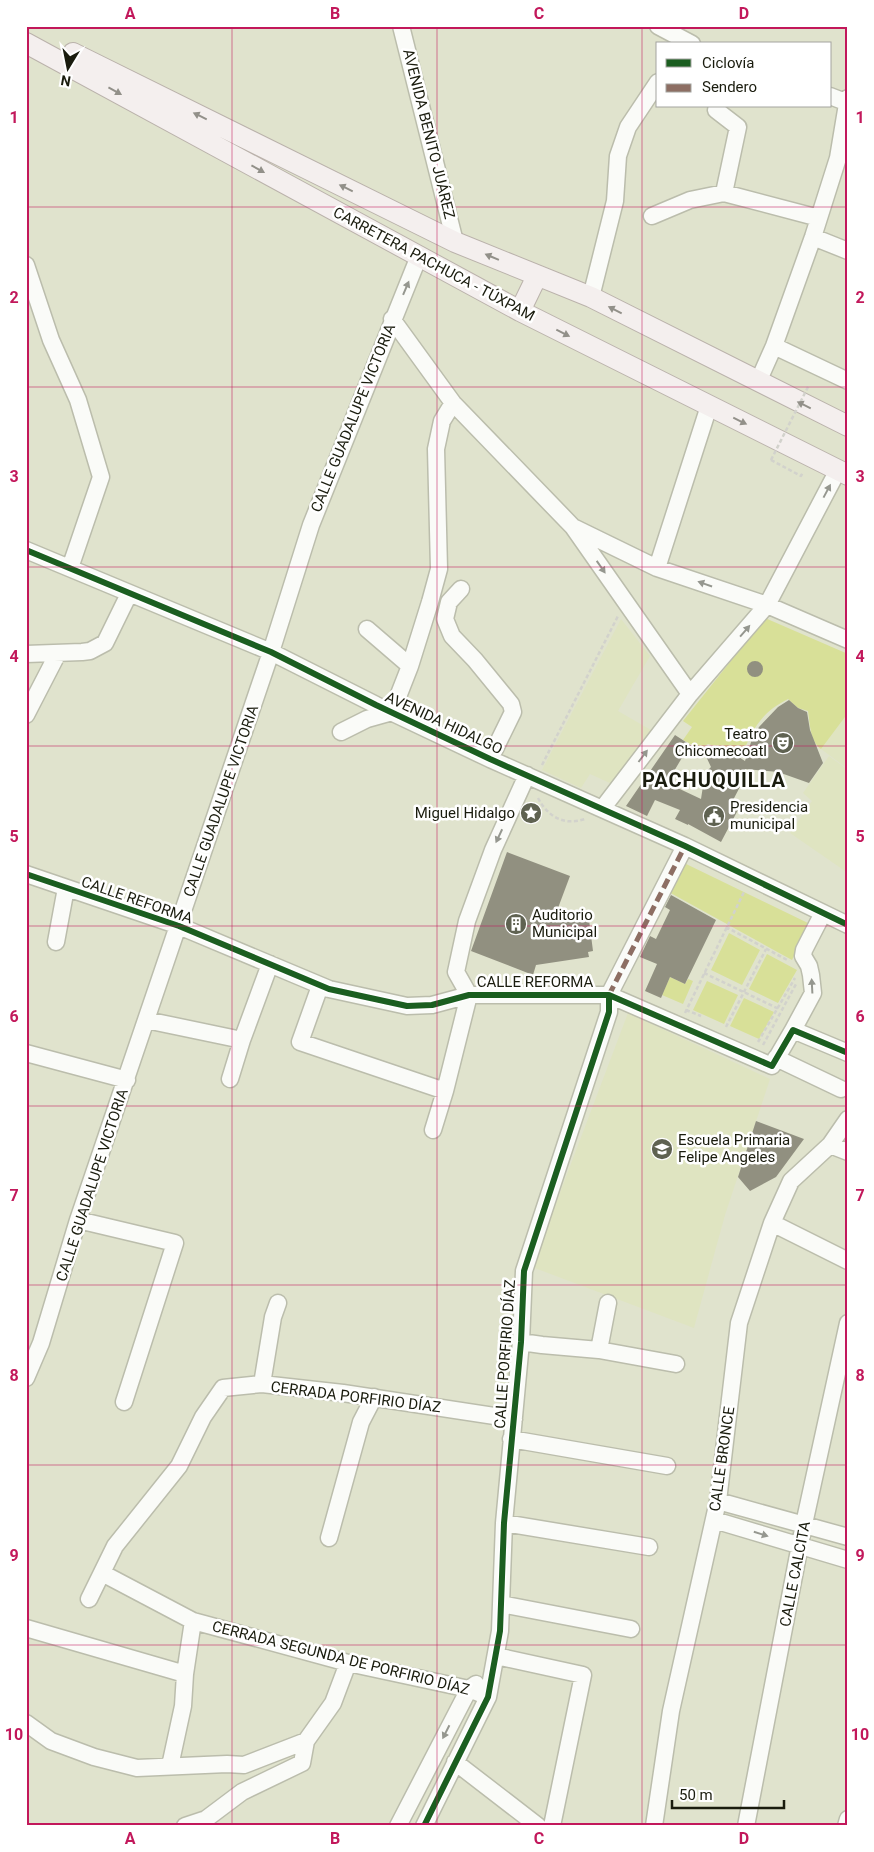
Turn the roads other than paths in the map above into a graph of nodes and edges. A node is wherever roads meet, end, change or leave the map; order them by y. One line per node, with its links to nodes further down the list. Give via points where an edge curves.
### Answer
1 (658, 26): 4 (street)
2 (404, 28): 14 (street, AVENIDA BENITO JUÁREZ)
3 (27, 40): 14 (main road, CARRETERA PACHUCA - TÚXPAM, one-way to 3); 16 (main road, CARRETERA PACHUCA - TÚXPAM, one-way to 16)
4 (684, 42)
5 (656, 85): 19 (street, via 628,127 618,156 615,201)
6 (832, 97): 7 (street)
7 (847, 101): 9 (street)
8 (716, 110): 10 (street, via 738,127)
9 (843, 160): 12 (street)
10 (724, 193): 11 (street, via 690,200); 12 (street)
11 (652, 216)
12 (819, 218): 13 (street)
13 (813, 237): 15 (street); 23 (street)
14 (455, 242): 18 (main road, CARRETERA PACHUCA - TÚXPAM, one-way to 14)
15 (848, 251)
16 (419, 256): 21 (main road, CARRETERA PACHUCA - TÚXPAM); 22 (street, CALLE GUADALUPE VICTORIA, one-way to 16)
17 (26, 265): 20 (street)
18 (537, 276): 19 (main road, CARRETERA PACHUCA - TÚXPAM); 21 (main road)
19 (590, 297): 25 (main road, CARRETERA PACHUCA - TÚXPAM, one-way to 19)
20 (32, 300): 32 (street, via 78,400 101,477)
21 (520, 311): 27 (main road, CARRETERA PACHUCA - TÚXPAM, one-way to 27)
22 (392, 320): 26 (street); 39 (street, CALLE GUADALUPE VICTORIA, via 311,525)
23 (774, 346): 24 (street); 25 (street)
24 (848, 381)
25 (758, 382): 28 (main road, CARRETERA PACHUCA - TÚXPAM, one-way to 25)
26 (453, 403): 30 (street); 42 (street, via 442,422 436,449 439,569)
27 (710, 406): 29 (main road, CARRETERA PACHUCA - TÚXPAM, one-way to 29); 33 (street)
28 (848, 426)
29 (843, 472): 36 (street, one-way to 29)
30 (573, 527): 33 (street); 43 (street, one-way to 43)
31 (26, 550): 32 (street, AVENIDA HIDALGO)
32 (70, 568): 35 (street, AVENIDA HIDALGO)
33 (657, 568): 36 (street, one-way to 33)
34 (462, 589): 47 (street, via 449,602 445,618 452,636 511,704 513,712)
35 (129, 594): 39 (street, AVENIDA HIDALGO); 40 (street, via 105,643 90,651)
36 (768, 605): 38 (street); 43 (street, one-way to 36)
37 (366, 629): 42 (street)
38 (848, 640)
39 (271, 652): 44 (street, AVENIDA HIDALGO); 55 (street, CALLE GUADALUPE VICTORIA)
40 (58, 653): 41 (street); 45 (street)
41 (26, 654)
42 (410, 666): 44 (street)
43 (690, 694): 49 (street, one-way to 43)
44 (392, 712): 46 (street); 47 (street, AVENIDA HIDALGO)
45 (26, 715)
46 (341, 732)
47 (490, 759): 48 (street, AVENIDA HIDALGO)
48 (531, 777): 49 (street, AVENIDA HIDALGO); 59 (street, one-way to 59, via 493,850 467,921 456,972)
49 (602, 809): 50 (street, AVENIDA HIDALGO)
50 (685, 846): 53 (street, AVENIDA HIDALGO); 60 (street, CALLE PORFIRIO DÍAZ)
51 (26, 874): 52 (street, CALLE REFORMA)
52 (66, 888): 55 (street, CALLE REFORMA); 56 (street)
53 (823, 913): 54 (street, AVENIDA HIDALGO); 62 (street, one-way to 53, via 813,993 809,966 803,956)
54 (848, 925)
55 (179, 926): 57 (street, CALLE REFORMA); 61 (street, CALLE GUADALUPE VICTORIA)
56 (56, 942)
57 (270, 964): 58 (street, CALLE REFORMA); 63 (street)
58 (320, 986): 59 (street, CALLE REFORMA, via 407,1006 432,1005); 70 (street, via 300,1042)
59 (469, 995): 60 (street, CALLE REFORMA); 70 (street)
60 (609, 995): 66 (street, CALLE REFORMA, via 772,1066); 81 (street, CALLE PORFIRIO DÍAZ, via 609,1012 524,1271)
61 (146, 1020): 63 (street); 68 (street, CALLE GUADALUPE VICTORIA)
62 (793, 1030): 65 (street); 66 (street)
63 (242, 1040): 67 (street)
64 (26, 1053): 68 (street)
65 (848, 1053)
66 (776, 1058): 69 (street)
67 (230, 1079)
68 (127, 1080): 75 (street, CALLE GUADALUPE VICTORIA)
69 (841, 1089)
70 (445, 1091): 72 (street)
71 (848, 1119): 73 (street, CALLE BRONCE)
72 (433, 1130)
73 (830, 1144): 74 (street); 76 (street, CALLE BRONCE, via 791,1181)
74 (848, 1152)
75 (78, 1220): 84 (street, CALLE GUADALUPE VICTORIA, via 41,1343); 87 (street, via 175,1243)
76 (772, 1223): 77 (street); 91 (street, CALLE BRONCE, via 740,1323)
77 (848, 1260)
78 (278, 1303): 85 (street)
79 (608, 1303): 82 (street)
80 (848, 1323): 94 (street, CALLE CALCITA)
81 (522, 1342): 82 (street); 88 (street, CALLE PORFIRIO DÍAZ)
82 (599, 1350): 83 (street)
83 (676, 1364)
84 (26, 1378)
85 (262, 1384): 86 (street, CERRADA PORFIRIO DÍAZ); 100 (street, CERRADA PORFIRIO DÍAZ, via 223,1388 203,1417 178,1466 115,1546)
86 (374, 1397): 88 (street, CERRADA PORFIRIO DÍAZ); 96 (street, via 361,1422)
87 (124, 1402)
88 (514, 1418): 89 (street, CALLE PORFIRIO DÍAZ)
89 (511, 1439): 90 (street); 93 (street, CALLE PORFIRIO DÍAZ)
90 (667, 1466)
91 (718, 1501): 92 (street, CALLE BRONCE); 94 (street)
92 (714, 1520): 97 (street, one-way to 97); 123 (street, CALLE BRONCE, via 671,1711)
93 (504, 1523): 98 (street); 102 (street, CALLE PORFIRIO DÍAZ)
94 (804, 1524): 95 (street); 97 (street, CALLE CALCITA)
95 (848, 1537)
96 (329, 1538)
97 (800, 1546): 99 (street); 124 (street, CALLE CALCITA)
98 (649, 1547)
99 (848, 1560)
100 (102, 1573): 101 (street); 103 (street)
101 (89, 1599)
102 (501, 1604): 105 (street); 107 (street, CALLE PORFIRIO DÍAZ)
103 (193, 1621): 106 (street, CERRADA SEGUNDA DE PORFIRIO DÍAZ); 108 (street)
104 (26, 1628): 108 (street)
105 (631, 1629)
106 (348, 1663): 109 (street, CERRADA SEGUNDA DE PORFIRIO DÍAZ); 112 (street, via 333,1702)
107 (494, 1664): 109 (street); 110 (street, CALLE PORFIRIO DÍAZ); 122 (street, via 583,1675)
108 (185, 1674): 115 (street, via 184,1706)
109 (469, 1689): 110 (street, CERRADA SEGUNDA DE PORFIRIO DÍAZ); 119 (street, one-way to 119)
110 (488, 1696): 113 (street, CALLE PORFIRIO DÍAZ)
111 (26, 1723): 115 (street, via 51,1741 94,1757 137,1768)
112 (306, 1741): 114 (street); 116 (street, via 302,1763)
113 (455, 1762): 120 (street, CALLE PORFIRIO DÍAZ); 121 (street)
114 (244, 1765): 115 (street); 116 (street)
115 (170, 1766)
116 (242, 1792): 118 (street, via 206,1819)
117 (848, 1819): 125 (street)
118 (185, 1826)
119 (398, 1826)
120 (424, 1826)
121 (538, 1826)
122 (552, 1826)
123 (654, 1826)
124 (746, 1826)
125 (846, 1826)

